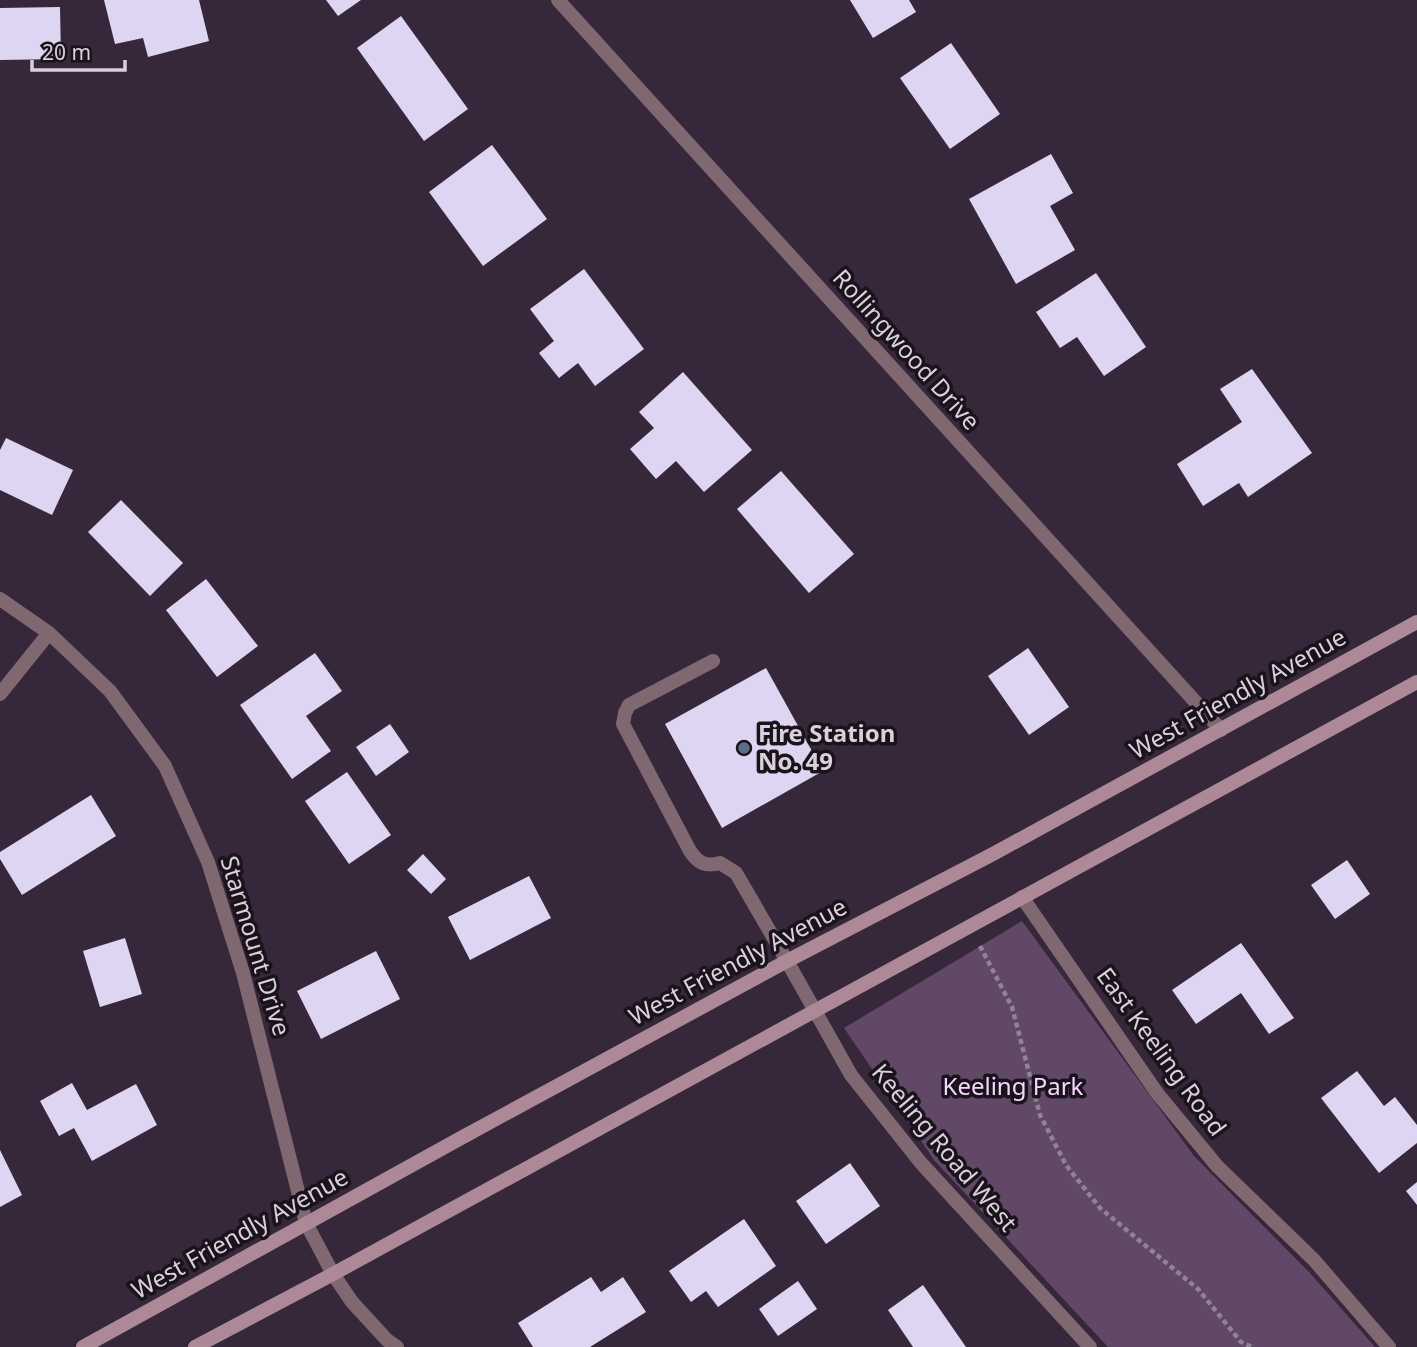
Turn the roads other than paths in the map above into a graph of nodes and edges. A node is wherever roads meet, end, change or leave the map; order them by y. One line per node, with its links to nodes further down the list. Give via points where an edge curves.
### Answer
1 (558, 0): 8 (street, Rollingwood Drive)
2 (0, 598): 4 (street, Starmount Drive)
3 (1417, 622): 8 (main road, West Friendly Avenue)
4 (49, 633): 7 (street); 12 (street, Starmount Drive, via 110,691 165,766 208,862 243,973)
5 (713, 661): 10 (street, Keeling Road West, via 629,705 624,724 696,860 709,866 720,863 736,873)
6 (1417, 682): 9 (main road)
7 (0, 694)
8 (1221, 730): 10 (main road, West Friendly Avenue)
9 (1023, 897): 11 (main road); 18 (street, East Keeling Road, via 1157,1093 1217,1166 1314,1260)
10 (787, 961): 11 (street, Keeling Road West); 12 (main road, West Friendly Avenue)
11 (814, 1010): 13 (main road); 17 (street, Keeling Road West, via 851,1075 921,1164)
12 (306, 1223): 13 (street, Starmount Drive); 15 (main road, West Friendly Avenue)
13 (334, 1274): 14 (main road); 16 (street, Starmount Drive, via 352,1302)
14 (198, 1345)
15 (83, 1347)
16 (397, 1347)
17 (1090, 1347)
18 (1389, 1347)

